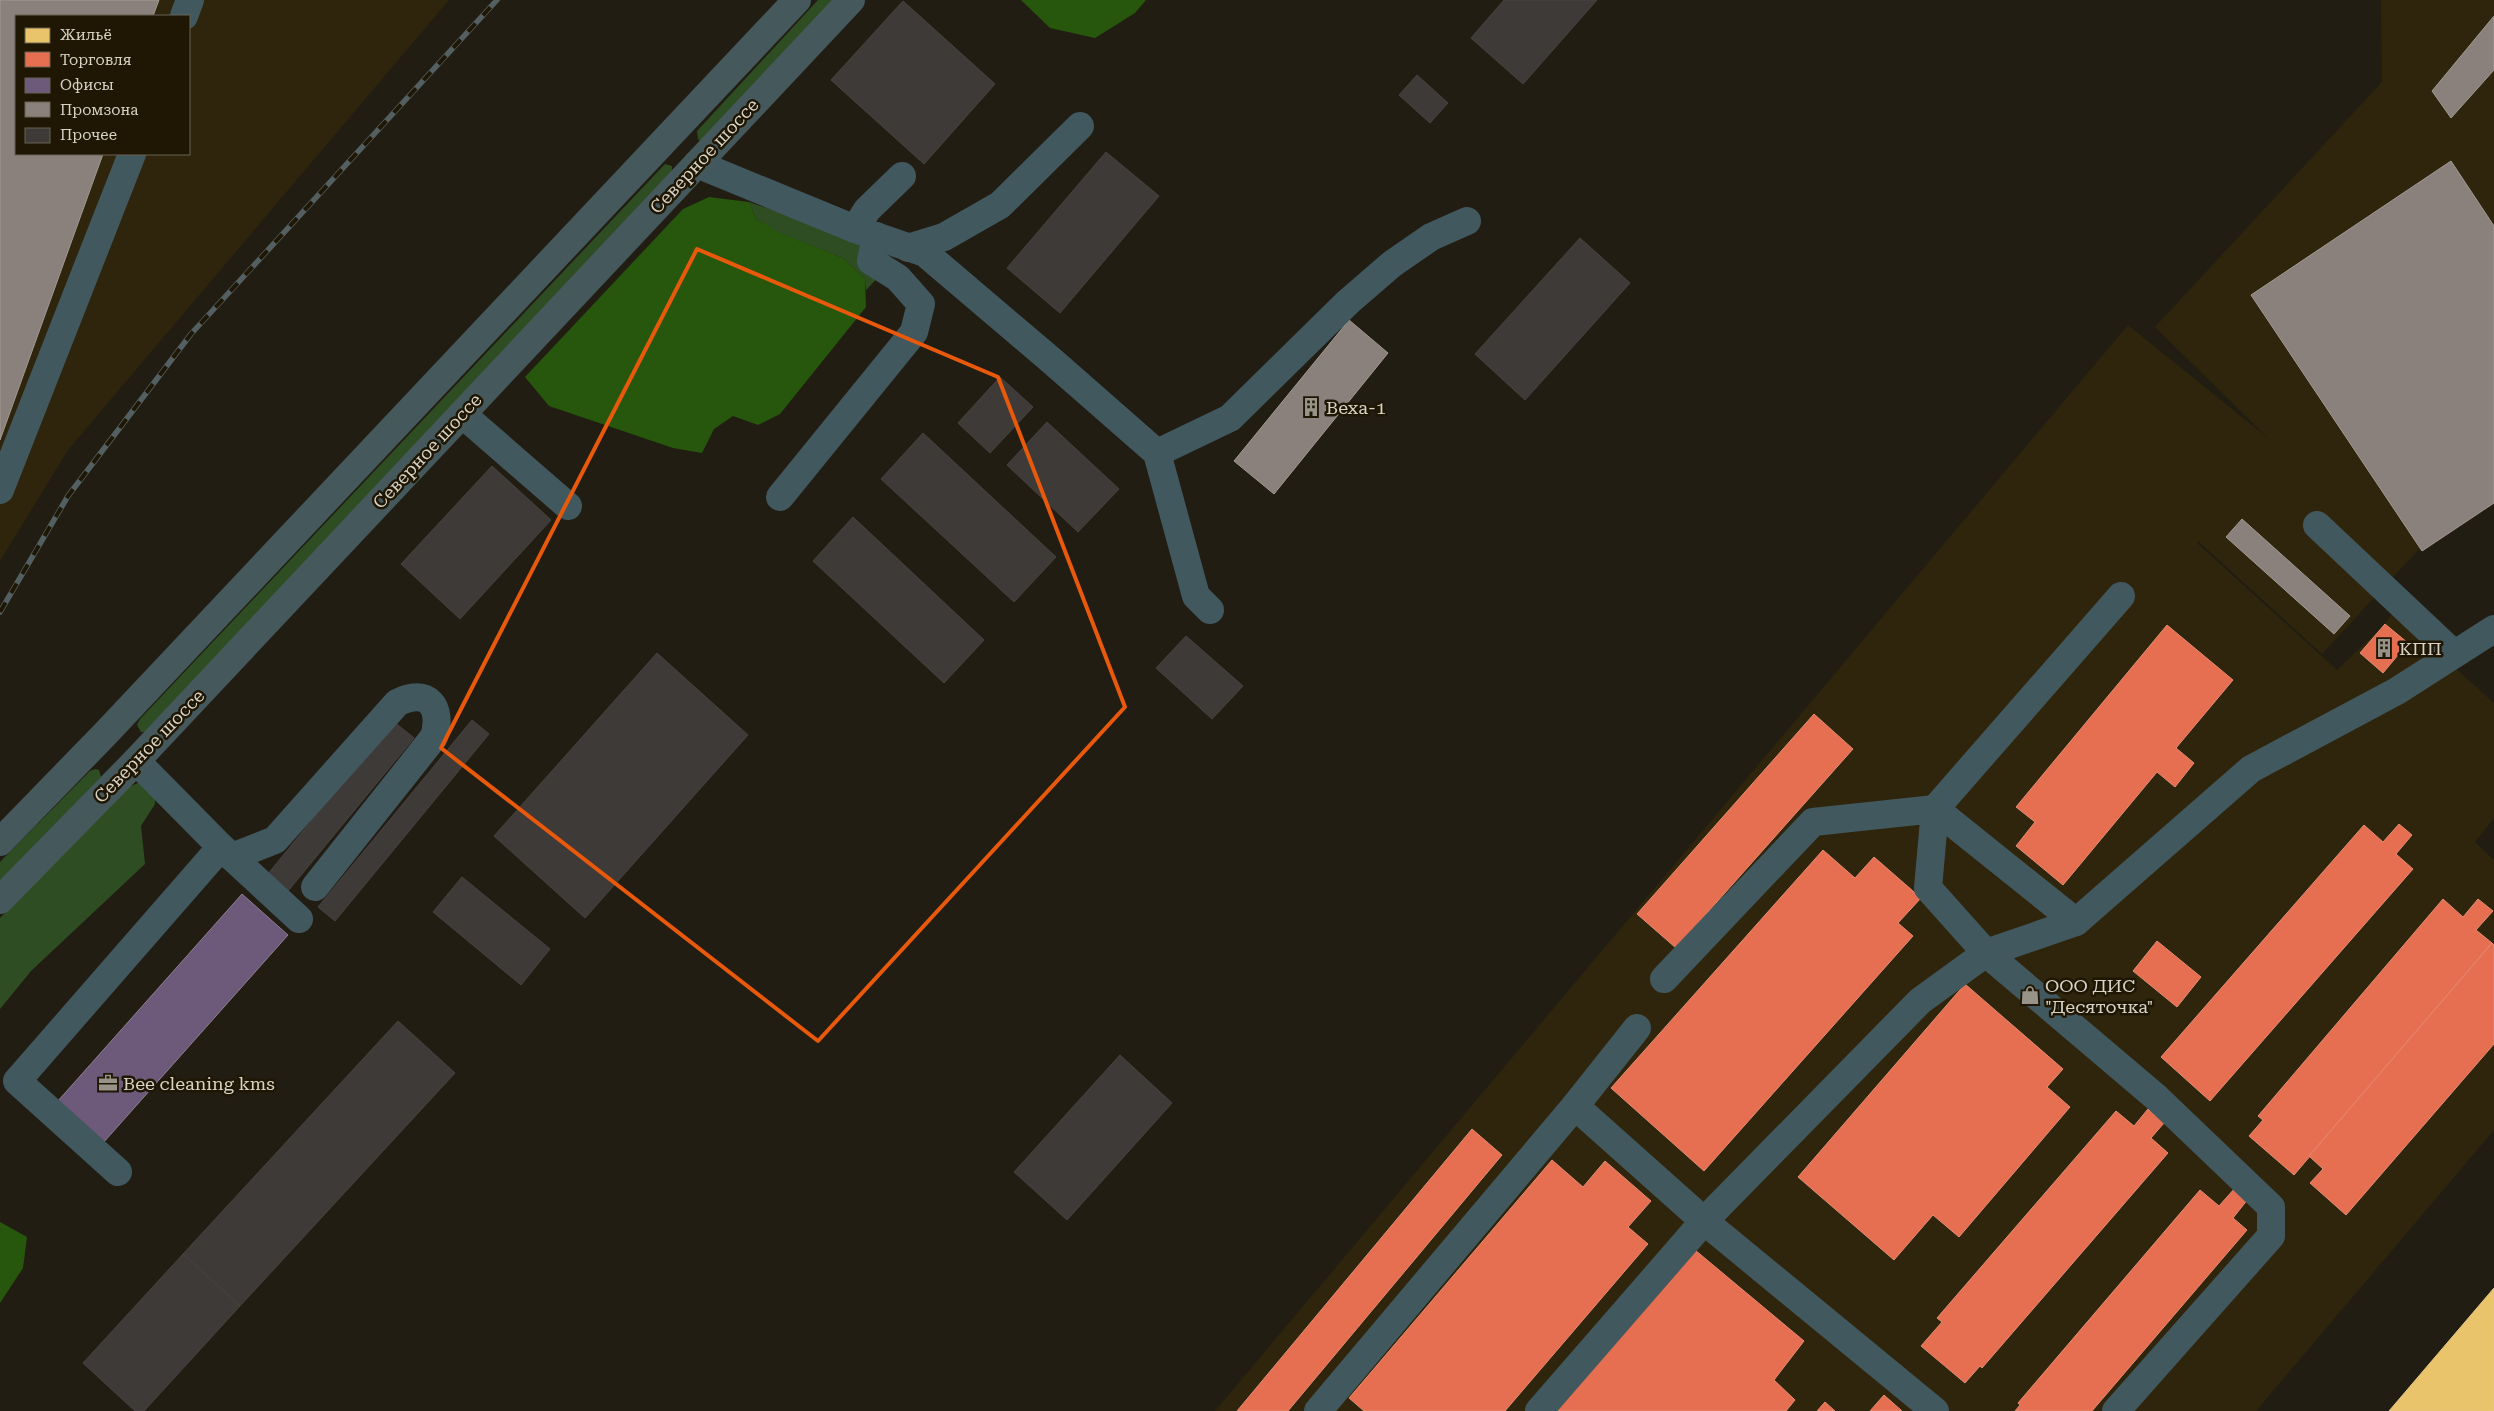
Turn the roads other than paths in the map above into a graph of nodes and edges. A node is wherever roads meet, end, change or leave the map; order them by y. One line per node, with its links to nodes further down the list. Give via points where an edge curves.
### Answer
1 (190, 0): 4 (street)
2 (797, 0): 6 (main road)
3 (851, 0): 8 (main road, Северное шоссе)
4 (184, 15)
5 (1080, 126): 12 (street, via 1000,205 944,237)
6 (669, 137): 8 (main road); 23 (main road)
7 (132, 155): 15 (street)
8 (697, 164): 11 (street); 13 (main road, Северное шоссе)
9 (902, 176): 11 (street, via 867,210)
10 (1467, 221): 14 (street, via 1432,237 1392,264 1348,302 1230,418)
11 (866, 232): 12 (street); 16 (street, via 871,261 898,278 921,304 914,332)
12 (908, 248): 14 (street, via 924,253)
13 (462, 414): 17 (street); 24 (main road, Северное шоссе)
14 (1157, 453): 20 (street, via 1196,596)
15 (0, 490)
16 (780, 497)
17 (568, 506)
18 (2317, 525): 22 (street)
19 (2121, 596): 25 (street)
20 (1210, 610)
21 (2494, 629): 22 (street)
22 (2463, 649): 31 (street, via 2397,691 2251,769)
23 (106, 734): 24 (main road); 26 (main road)
24 (136, 761): 27 (street); 29 (main road, Северное шоссе)
25 (1934, 809): 31 (street); 32 (street, via 1928,888); 33 (street, via 1812,822)
26 (0, 842)
27 (227, 852): 28 (street, via 275,840 397,702 416,696 425,698 437,714 438,726 434,737); 30 (street); 36 (street, via 17,1081)
28 (315, 887)
29 (0, 900)
30 (299, 919)
31 (2076, 922): 32 (street)
32 (1986, 952): 37 (street, via 1920,1001); 41 (street, via 2157,1098 2271,1207 2272,1236)
33 (1664, 979)
34 (1637, 1028): 35 (street)
35 (1575, 1106): 37 (street); 38 (street)
36 (118, 1172)
37 (1704, 1221): 39 (street); 40 (street)
38 (1318, 1411)
39 (1539, 1411)
40 (1935, 1411)
41 (2116, 1411)

